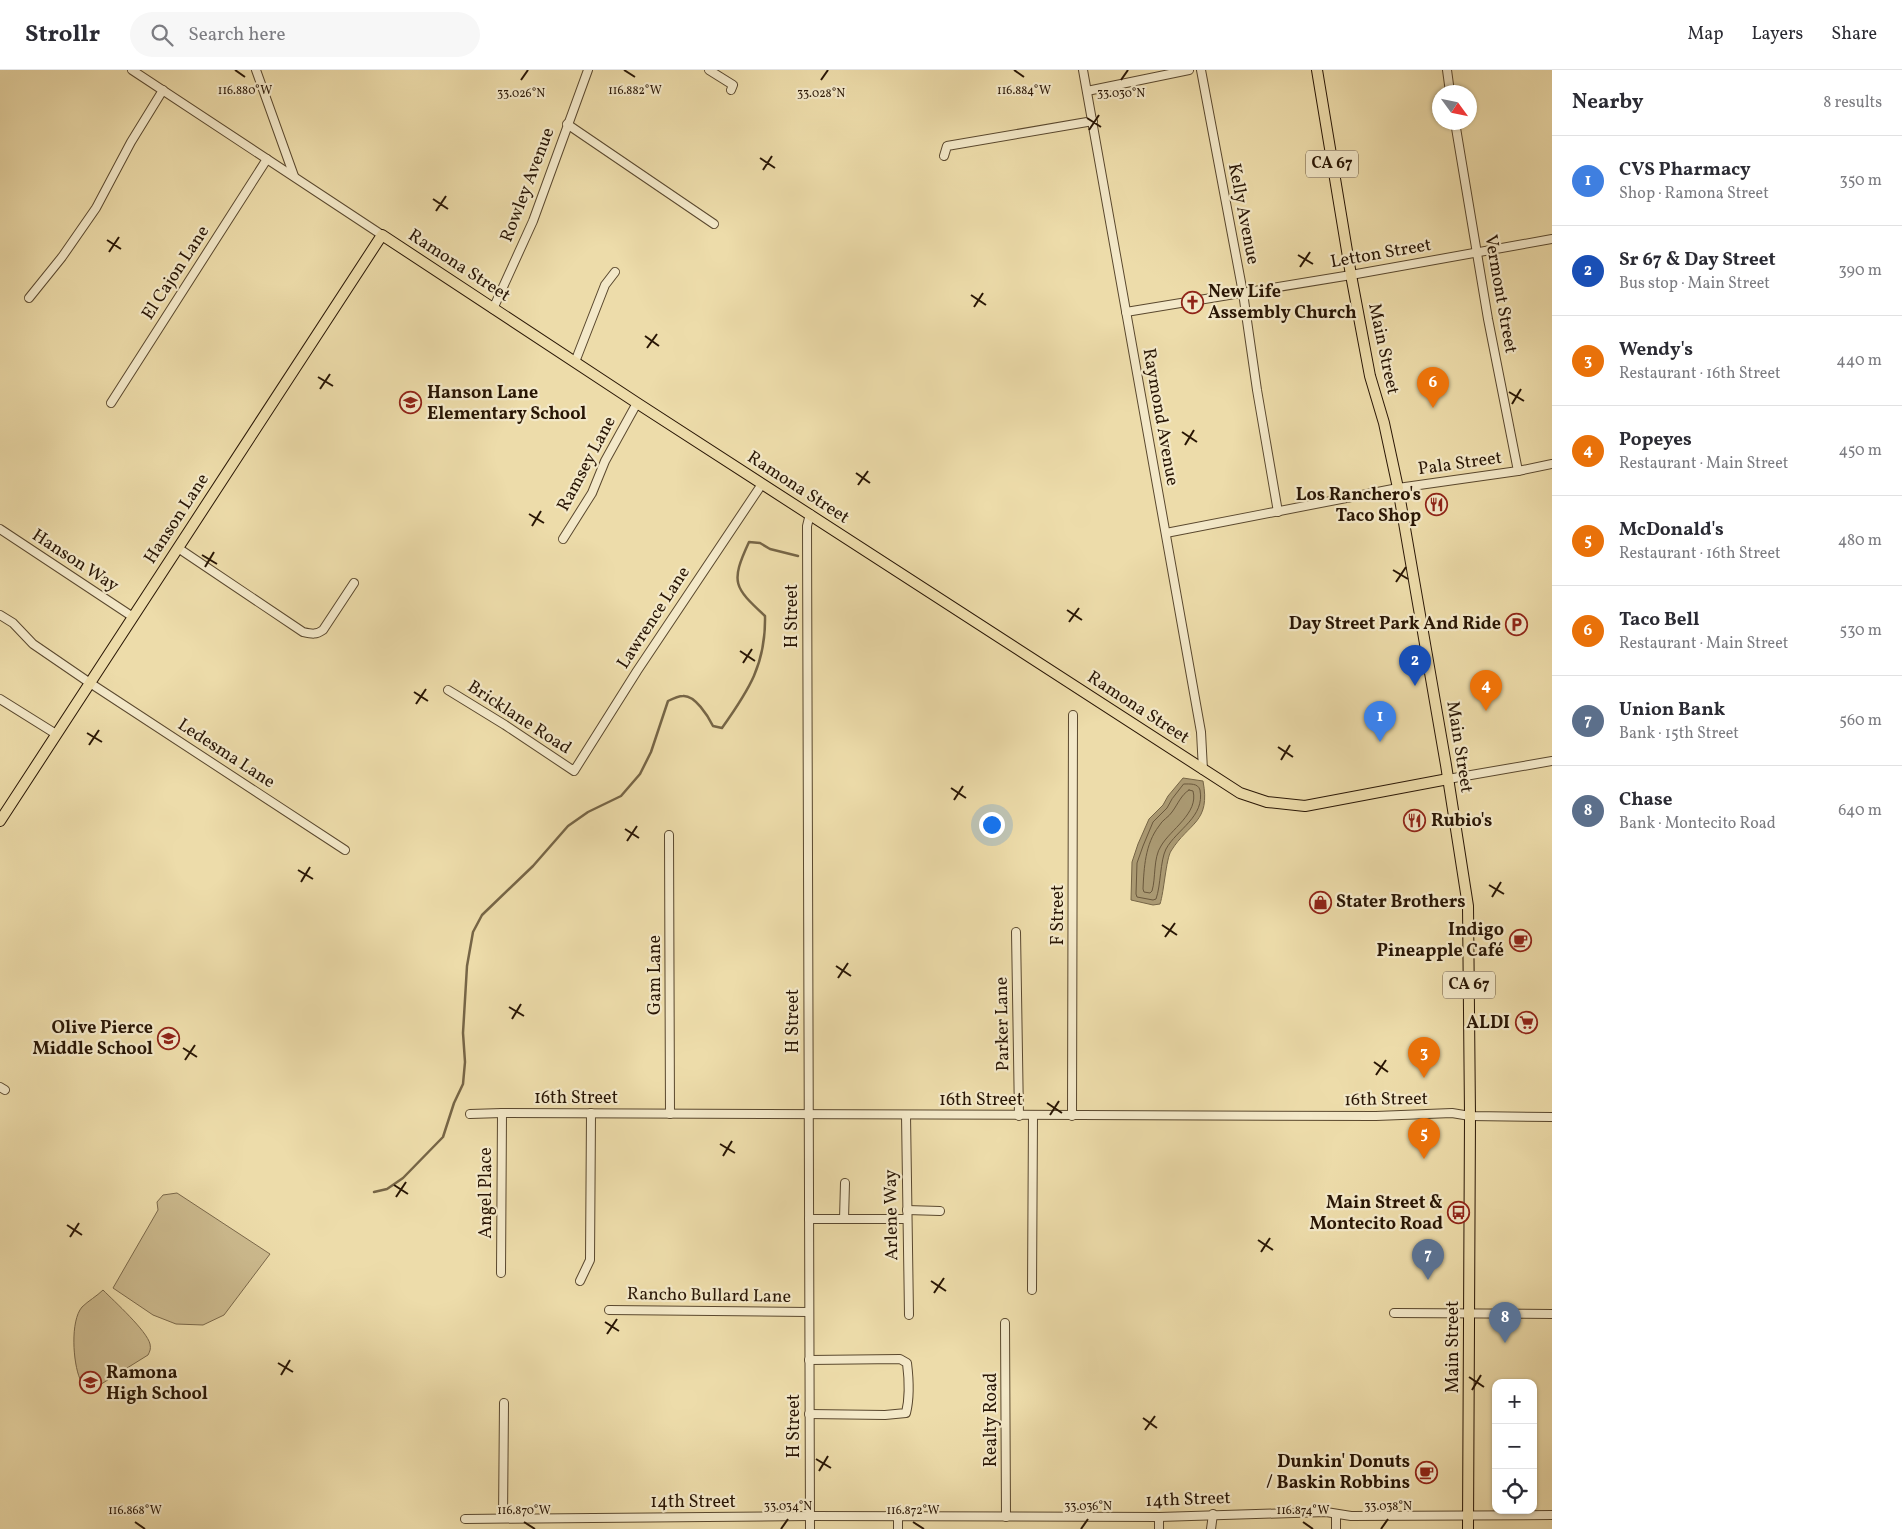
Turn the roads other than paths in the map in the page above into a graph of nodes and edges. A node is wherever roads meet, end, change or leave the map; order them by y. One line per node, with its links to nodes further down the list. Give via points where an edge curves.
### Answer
1 (132, 70): 11 (street, Ramona Street)
2 (256, 70): 19 (street)
3 (588, 70): 15 (street, Rowley Avenue)
4 (709, 70): 12 (street, via 734,85)
5 (1083, 70): 13 (street, Raymond Avenue)
6 (1189, 70): 13 (street)
7 (1202, 70): 26 (street, Kelly Avenue)
8 (1317, 70): 25 (main road, Main Street / CA 67)
9 (1447, 70): 10 (street)
10 (1449, 85)
11 (163, 90): 18 (street, Ramona Street); 27 (street, via 96,208 62,258)
12 (731, 90)
13 (1087, 91): 14 (street, Raymond Avenue)
14 (1093, 121): 17 (street, via 947,146); 29 (street, Raymond Avenue)
15 (567, 124): 20 (street); 28 (street, Rowley Avenue, via 533,221)
16 (1456, 130): 23 (street, Vermont Street)
17 (944, 156)
18 (267, 159): 19 (street, Ramona Street); 31 (street, El Cajon Lane)
19 (295, 177): 21 (street, Ramona Street)
20 (714, 224)
21 (382, 235): 28 (main road, Ramona Street); 42 (main road, Hanson Lane)
22 (1552, 239): 23 (street, Letton Street)
23 (1476, 253): 25 (street, Letton Street); 34 (street, Vermont Street)
24 (615, 272): 30 (street, via 605,285)
25 (1351, 275): 26 (street, Letton Street); 36 (main road, Main Street / CA 67, via 1370,376)
26 (1242, 292): 29 (street, Letton Street); 37 (street, Kelly Avenue)
27 (29, 298)
28 (493, 308): 30 (main road, Ramona Street)
29 (1126, 312): 40 (street, Raymond Avenue)
30 (575, 362): 32 (main road, Ramona Street)
31 (111, 403)
32 (637, 403): 35 (main road, Ramona Street); 41 (street, Ramsey Lane, via 605,461 592,493)
33 (1552, 464): 34 (street, Pala Street)
34 (1518, 471): 36 (street, Pala Street)
35 (762, 484): 38 (main road, Ramona Street); 53 (street, Lawrence Lane, via 637,670)
36 (1398, 488): 37 (street, Pala Street); 54 (main road, Main Street / CA 67)
37 (1278, 512): 40 (street, Pala Street)
38 (810, 514): 52 (main road, Ramona Street); 63 (street, H Street, via 807,526)
39 (0, 529): 45 (street, Hanson Way)
40 (1166, 533): 52 (street, Raymond Avenue, via 1201,732)
41 (563, 539)
42 (178, 548): 43 (street, via 303,632 313,634 324,630); 45 (main road, Hanson Lane)
43 (354, 582)
44 (0, 615): 46 (street, Ledesma Lane, via 33,644)
45 (133, 617): 46 (main road, Hanson Lane)
46 (90, 683): 50 (main road, Hanson Lane); 57 (street, Ledesma Lane)
47 (448, 690): 53 (street, Bricklane Road)
48 (0, 699): 50 (street)
49 (1073, 715): 67 (street, F Street)
50 (56, 734): 55 (main road, Hanson Lane)
51 (1552, 761): 54 (street)
52 (1203, 770): 54 (main road, Ramona Street, via 1240,794 1267,802 1305,806)
53 (574, 771)
54 (1448, 779): 68 (main road, Main Street / CA 67, via 1468,906)
55 (0, 821)
56 (669, 835): 62 (street, Gam Lane)
57 (345, 850)
58 (1016, 932): 66 (street, Parker Lane)
59 (502, 1113): 60 (street, 16th Street); 61 (street, 16th Street); 76 (street, Angel Place)
60 (591, 1113): 62 (street, 16th Street); 77 (street, via 590,1260)
61 (470, 1114)
62 (670, 1114): 63 (street, 16th Street)
63 (808, 1115): 64 (street, 16th Street); 73 (street, H Street)
64 (906, 1115): 66 (street, 16th Street); 71 (street, Arlene Way)
65 (1033, 1115): 66 (street, 16th Street); 67 (street, 16th Street); 78 (street)
66 (1019, 1116)
67 (1072, 1116): 68 (street, 16th Street, via 1452,1113)
68 (1470, 1116): 69 (street, 16th Street); 82 (main road, Main Street / CA 67)
69 (1552, 1117)
70 (845, 1183): 74 (street)
71 (907, 1210): 72 (street); 75 (street, Arlene Way)
72 (940, 1211)
73 (808, 1218): 74 (street); 80 (street, H Street)
74 (844, 1219): 75 (street)
75 (907, 1219): 84 (street, Arlene Way)
76 (501, 1273)
77 (580, 1281)
78 (1032, 1290)
79 (609, 1310): 80 (street, Rancho Bullard Lane)
80 (808, 1312): 86 (street, H Street)
81 (1394, 1313): 82 (street)
82 (1469, 1314): 83 (street); 94 (main road, Main Street / CA 67)
83 (1552, 1314)
84 (909, 1316)
85 (1005, 1323): 96 (street, Realty Road)
86 (809, 1360): 88 (street, H Street); 88 (street, via 900,1359 907,1363 909,1403 906,1413)
87 (504, 1403): 97 (street)
88 (809, 1414): 92 (street, H Street)
89 (1213, 1514): 90 (street, 14th Street, via 1326,1512); 93 (street, 14th Street); 102 (street)
90 (1336, 1515): 94 (street, 14th Street); 103 (street)
91 (1552, 1515): 94 (street, 14th Street)
92 (810, 1516): 95 (street, 14th Street); 97 (street, 14th Street); 99 (street, H Street)
93 (1159, 1516): 96 (street, 14th Street); 101 (street)
94 (1468, 1516): 104 (main road, Main Street / CA 67)
95 (898, 1517): 96 (street, 14th Street); 100 (street)
96 (1006, 1517)
97 (503, 1518): 98 (street, 14th Street)
98 (465, 1519)
99 (810, 1529)
100 (898, 1529)
101 (1159, 1529)
102 (1211, 1529)
103 (1336, 1529)
104 (1468, 1529)

